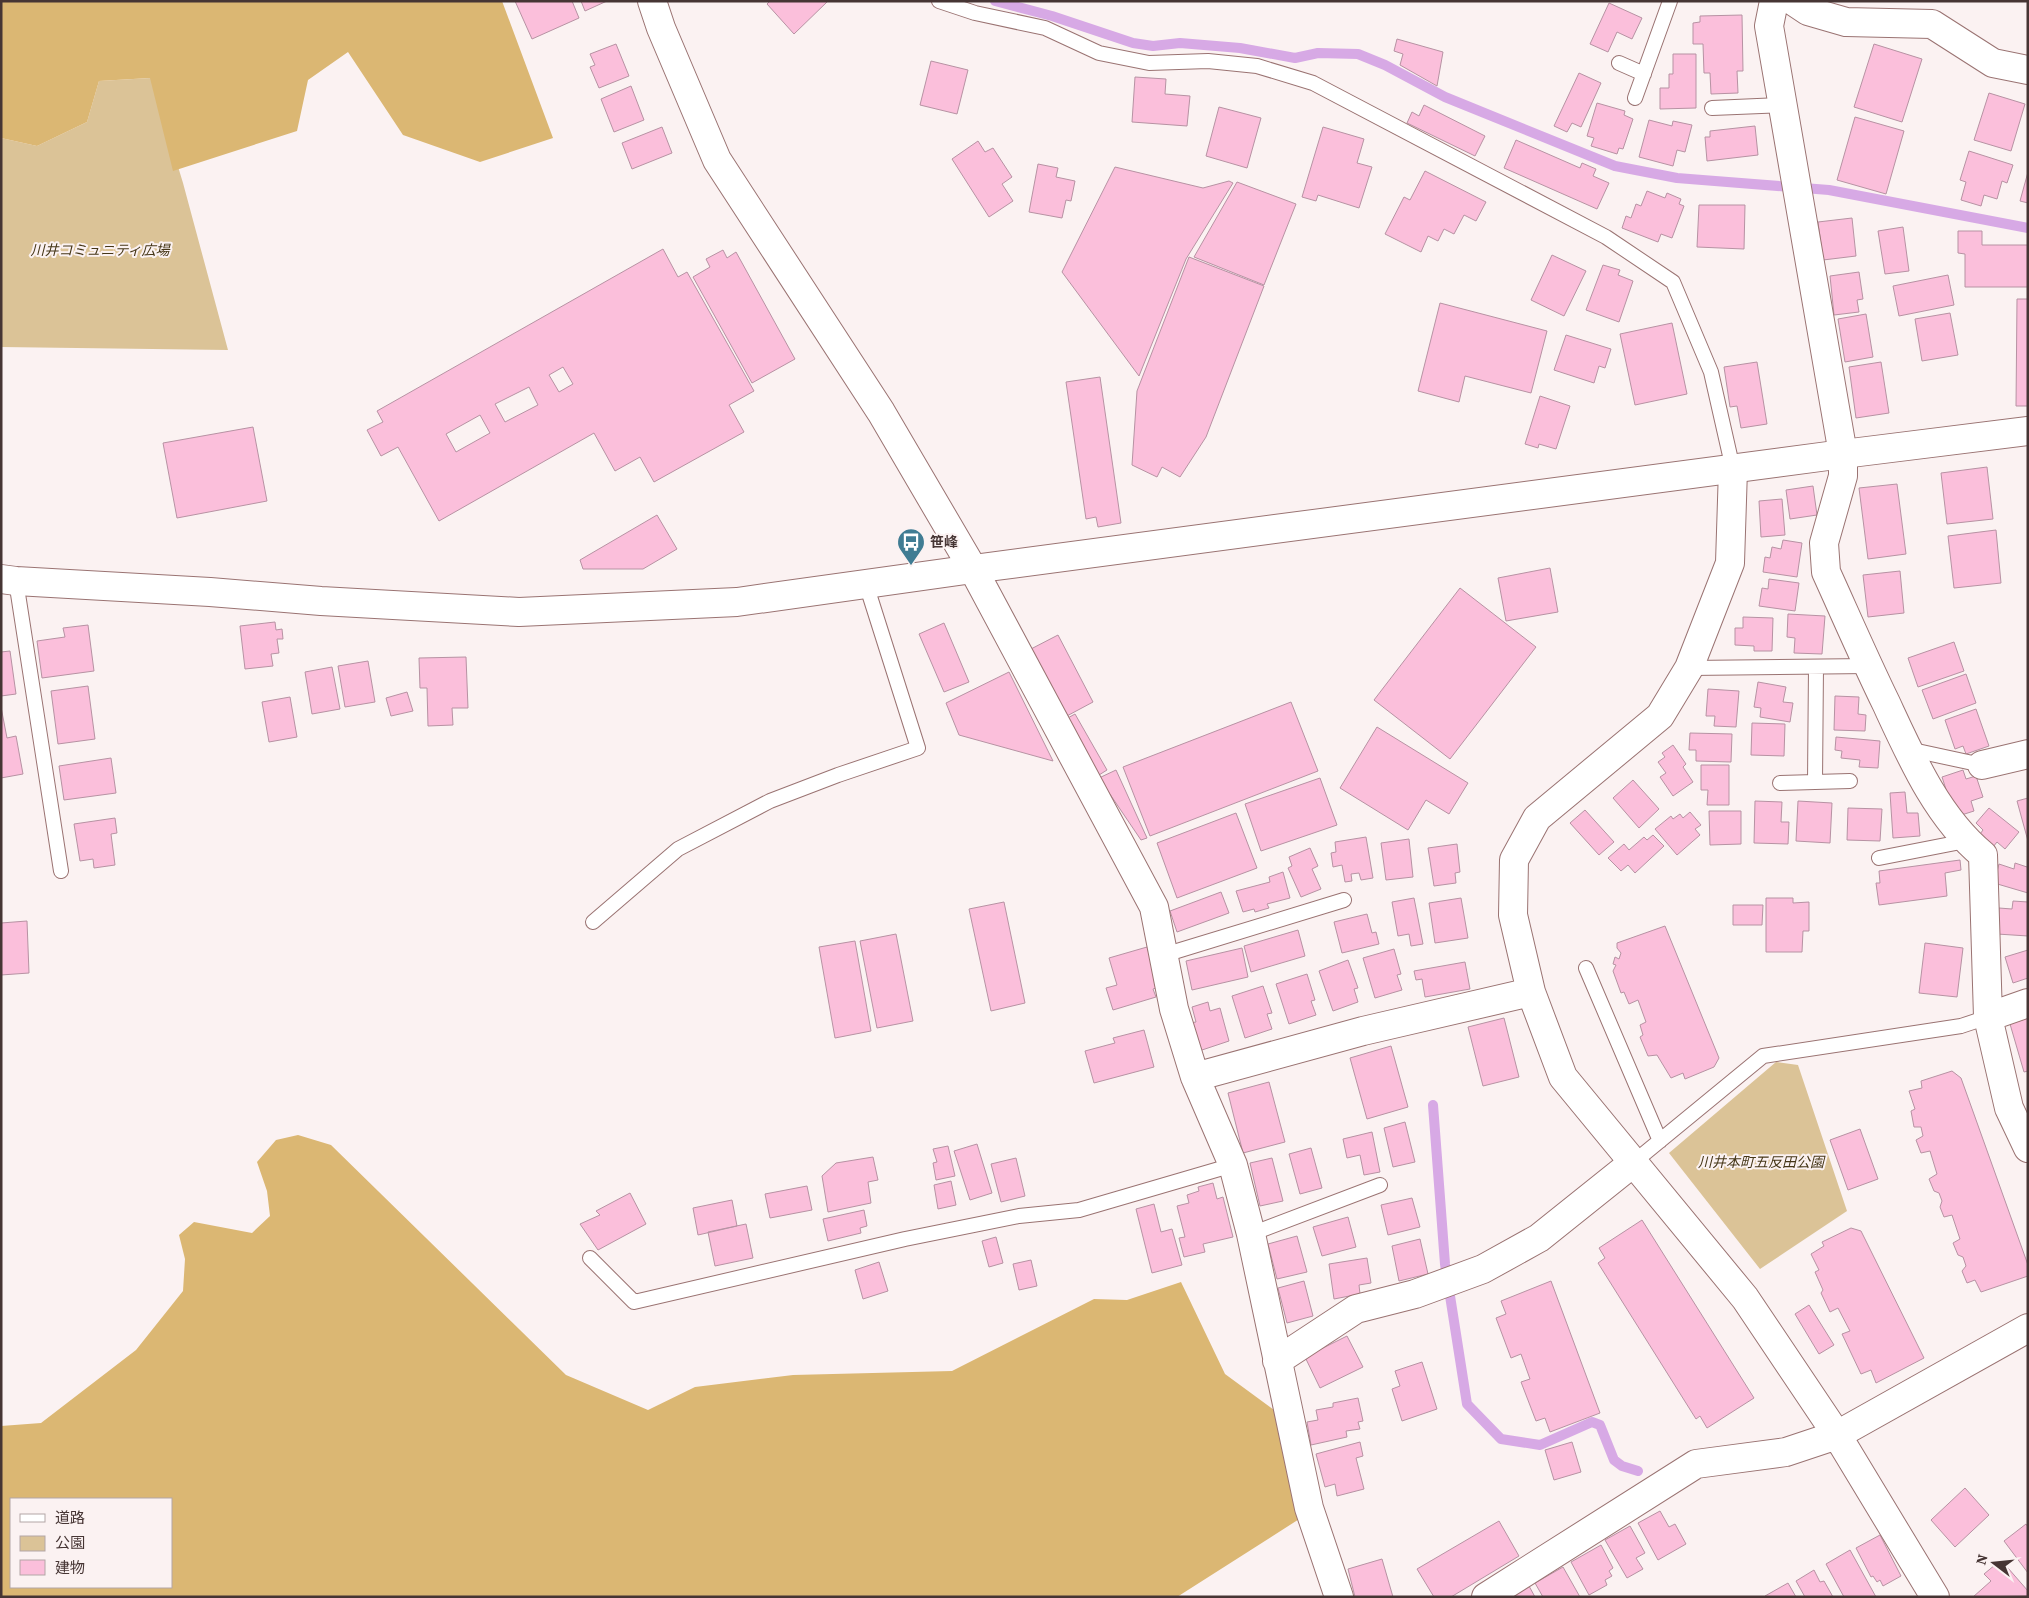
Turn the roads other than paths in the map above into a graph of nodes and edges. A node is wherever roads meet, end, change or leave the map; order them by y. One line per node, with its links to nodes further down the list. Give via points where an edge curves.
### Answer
1 (652, 1): 15 (street, via 717,160 881,412)
2 (938, 1): 14 (lane, via 975,13 1045,28 1099,53 1149,63 1208,61 1257,66 1313,83 1606,237 1672,282 1711,372)
3 (1670, 1): 8 (lane)
4 (1774, 1): 10 (street, via 1769,26)
5 (1793, 1): 7 (street, via 1808,11 1846,22 1932,24 1993,63)
6 (1619, 63): 8 (lane)
7 (2028, 70)
8 (1644, 74): 9 (lane)
9 (1636, 98)
10 (1783, 105): 11 (lane); 13 (street)
11 (1712, 108)
12 (2028, 431): 13 (street)
13 (1843, 454): 14 (street); 18 (street, via 1843,476 1824,543 1826,572)
14 (1733, 469): 15 (street); 20 (street, via 1730,563)
15 (973, 569): 17 (street); 32 (street, via 1154,907)
16 (6, 581): 17 (street, via 519,612 737,602); 29 (lane)
17 (866, 584): 31 (lane, via 918,748 770,801 678,850)
18 (1868, 666): 19 (lane); 21 (street)
19 (1816, 667): 20 (lane); 25 (lane)
20 (1689, 668): 34 (street, via 1660,716 1536,818 1514,860 1513,915)
21 (1907, 749): 23 (lane); 27 (street, via 1946,816)
22 (2028, 754): 23 (street)
23 (1982, 765)
24 (1850, 781): 25 (lane)
25 (1815, 782): 26 (lane)
26 (1780, 783)
27 (1966, 841): 28 (lane); 36 (street, via 1983,855)
28 (1879, 858)
29 (62, 871)
30 (1344, 900): 32 (lane)
31 (593, 922)
32 (1164, 955): 37 (street, via 1174,1008)
33 (1586, 968): 38 (lane)
34 (1531, 992): 37 (street, via 1363,1031); 40 (street, via 1563,1077)
35 (2028, 1003): 36 (street)
36 (1988, 1017): 38 (lane, via 1961,1026 1763,1056); 39 (street, via 2009,1108)
37 (1196, 1077): 41 (street)
38 (1660, 1140): 40 (lane)
39 (2028, 1148)
40 (1634, 1162): 46 (street, via 1539,1238 1483,1269 1415,1294 1356,1309); 47 (street, via 1744,1298)
41 (1233, 1165): 43 (street); 44 (lane, via 1079,1210 1019,1216 634,1302)
42 (1380, 1185): 43 (lane)
43 (1251, 1234): 46 (street)
44 (590, 1258)
45 (2028, 1328): 47 (street)
46 (1277, 1361): 48 (street, via 1309,1508)
47 (1837, 1435): 49 (street, via 1786,1452 1696,1464); 50 (street)
48 (1339, 1597)
49 (1486, 1597)
50 (1935, 1597)

